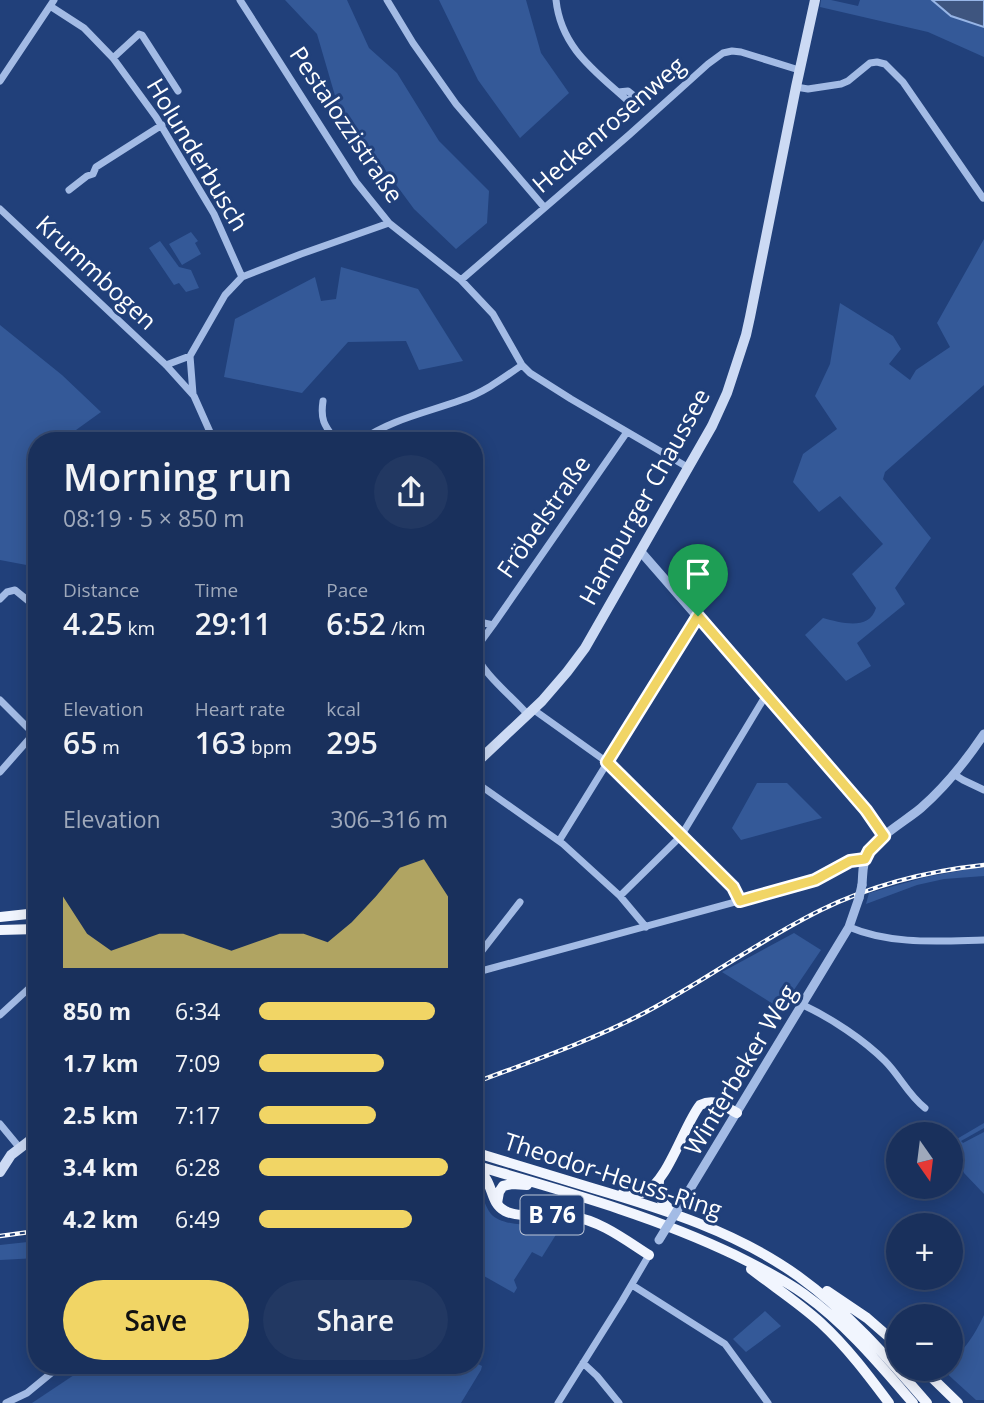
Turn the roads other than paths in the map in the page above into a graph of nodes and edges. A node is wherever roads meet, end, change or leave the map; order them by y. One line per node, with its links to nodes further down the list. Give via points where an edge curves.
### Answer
1 (240, 0): 17 (street, Pestalozzistraße, via 356,182)
2 (387, 0): 15 (street, via 456,104)
3 (556, 0): 11 (street, via 575,50)
4 (815, 0): 7 (main road, Hamburger Chaussee)
5 (52, 3): 6 (street, Holunderbusch); 8 (street)
6 (113, 58): 10 (street, Holunderbusch, via 139,34); 12 (street, Holunderbusch)
7 (799, 70): 9 (main road, Hamburger Chaussee); 15 (street, Heckenrosenweg, via 741,52 723,53)
8 (0, 81)
9 (796, 87): 14 (street, via 841,84 870,63 885,64 903,82); 29 (main road, Hamburger Chaussee, via 746,335 727,393)
10 (178, 91)
11 (618, 92)
12 (162, 125): 13 (street); 18 (street, Holunderbusch, via 214,214)
13 (69, 190)
14 (983, 198)
15 (544, 207): 19 (street, Heckenrosenweg)
16 (0, 209): 21 (street, Krummbogen)
17 (389, 223): 18 (street); 19 (street, Pestalozzistraße)
18 (242, 276): 20 (street, via 225,295)
19 (461, 280): 22 (street, Pestalozzistraße, via 493,314)
20 (190, 356): 21 (street); 23 (street, Krummbogen)
21 (166, 365): 23 (street, Krummbogen)
22 (522, 365): 27 (street, via 490,388); 28 (street, Pestalozzistraße)
23 (194, 396): 25 (street, Krummbogen)
24 (323, 401): 26 (street, via 321,412)
25 (210, 432)
26 (329, 432)
27 (374, 432)
28 (627, 432): 29 (street, Pestalozzistraße); 35 (street, Fröbelstraße)
29 (689, 468): 30 (main road, Hamburger Chaussee)
30 (641, 552): 33 (street); 40 (main road, Hamburger Chaussee, via 576,661)
31 (0, 599): 32 (street, via 15,590)
32 (28, 601)
33 (698, 616): 38 (street); 45 (street)
34 (483, 623): 35 (street)
35 (493, 625): 36 (street, Fröbelstraße)
36 (483, 639)
37 (483, 666): 40 (street)
38 (767, 695): 50 (street); 51 (street)
39 (0, 700): 41 (street)
40 (531, 713): 44 (main road, Hamburger Chaussee); 45 (street)
41 (28, 726)
42 (984, 734): 47 (street)
43 (28, 742): 46 (street)
44 (483, 757)
45 (607, 762): 50 (street); 52 (street)
46 (0, 772)
47 (955, 775): 49 (street); 51 (street)
48 (483, 787): 52 (street)
49 (984, 790)
50 (681, 836): 54 (street); 55 (street, via 733,887)
51 (884, 836): 53 (street)
52 (559, 841): 54 (street)
53 (865, 859): 55 (street, via 850,861 815,880); 61 (street, Winterbeker Weg, bridge)
54 (620, 896): 60 (street)
55 (740, 901): 60 (street)
56 (520, 902): 65 (street)
57 (28, 914): 58 (highway)
58 (0, 918): 59 (highway)
59 (28, 919)
60 (646, 927): 66 (street)
61 (849, 927): 64 (street, via 907,940); 68 (street, Winterbeker Weg)
62 (28, 929): 63 (highway)
63 (0, 930)
64 (984, 940)
65 (483, 949)
66 (483, 971)
67 (28, 989): 69 (street)
68 (803, 1005): 70 (street, via 875,1052); 71 (street, Winterbeker Weg)
69 (0, 1015)
70 (925, 1108)
71 (737, 1113): 81 (highway, via 711,1101 700,1105); 87 (street, Winterbeker Weg, bridge)
72 (0, 1124): 75 (street)
73 (28, 1141): 75 (main road)
74 (28, 1146): 77 (main road)
75 (19, 1147): 77 (main road)
76 (483, 1155): 83 (highway, Theodor-Heuss-Ring / B 76)
77 (7, 1161): 79 (main road)
78 (483, 1169): 82 (highway, Theodor-Heuss-Ring)
79 (0, 1171)
80 (483, 1174): 84 (highway, B 76)
81 (659, 1181): 83 (highway, B 76, via 641,1193); 85 (highway, B 76, via 660,1199)
82 (548, 1186): 84 (highway, B 76, via 507,1185 501,1188); 86 (highway, Theodor-Heuss-Ring, via 647,1218)
83 (609, 1193): 85 (highway, Theodor-Heuss-Ring / B 76)
84 (497, 1203): 87 (highway, B 76, via 510,1213 561,1215 591,1222 610,1230)
85 (681, 1217): 88 (highway, Theodor-Heuss-Ring / B 76, via 760,1252)
86 (726, 1251): 98 (highway, via 821,1324); 99 (highway, Theodor-Heuss-Ring, via 789,1284 822,1309)
87 (646, 1259): 89 (street, Winterbeker Weg)
88 (796, 1275): 90 (highway, B 76, via 856,1310); 100 (highway, Theodor-Heuss-Ring / B 76, via 862,1330)
89 (632, 1284): 91 (street, Winterbeker Weg); 97 (street, via 725,1344)
90 (886, 1335)
91 (583, 1363): 95 (street, Winterbeker Weg); 96 (street)
92 (50, 1374): 94 (street)
93 (935, 1381): 101 (highway)
94 (6, 1403)
95 (558, 1403)
96 (619, 1403)
97 (768, 1403)
98 (889, 1403)
99 (913, 1403)
100 (927, 1403)
101 (958, 1403)

